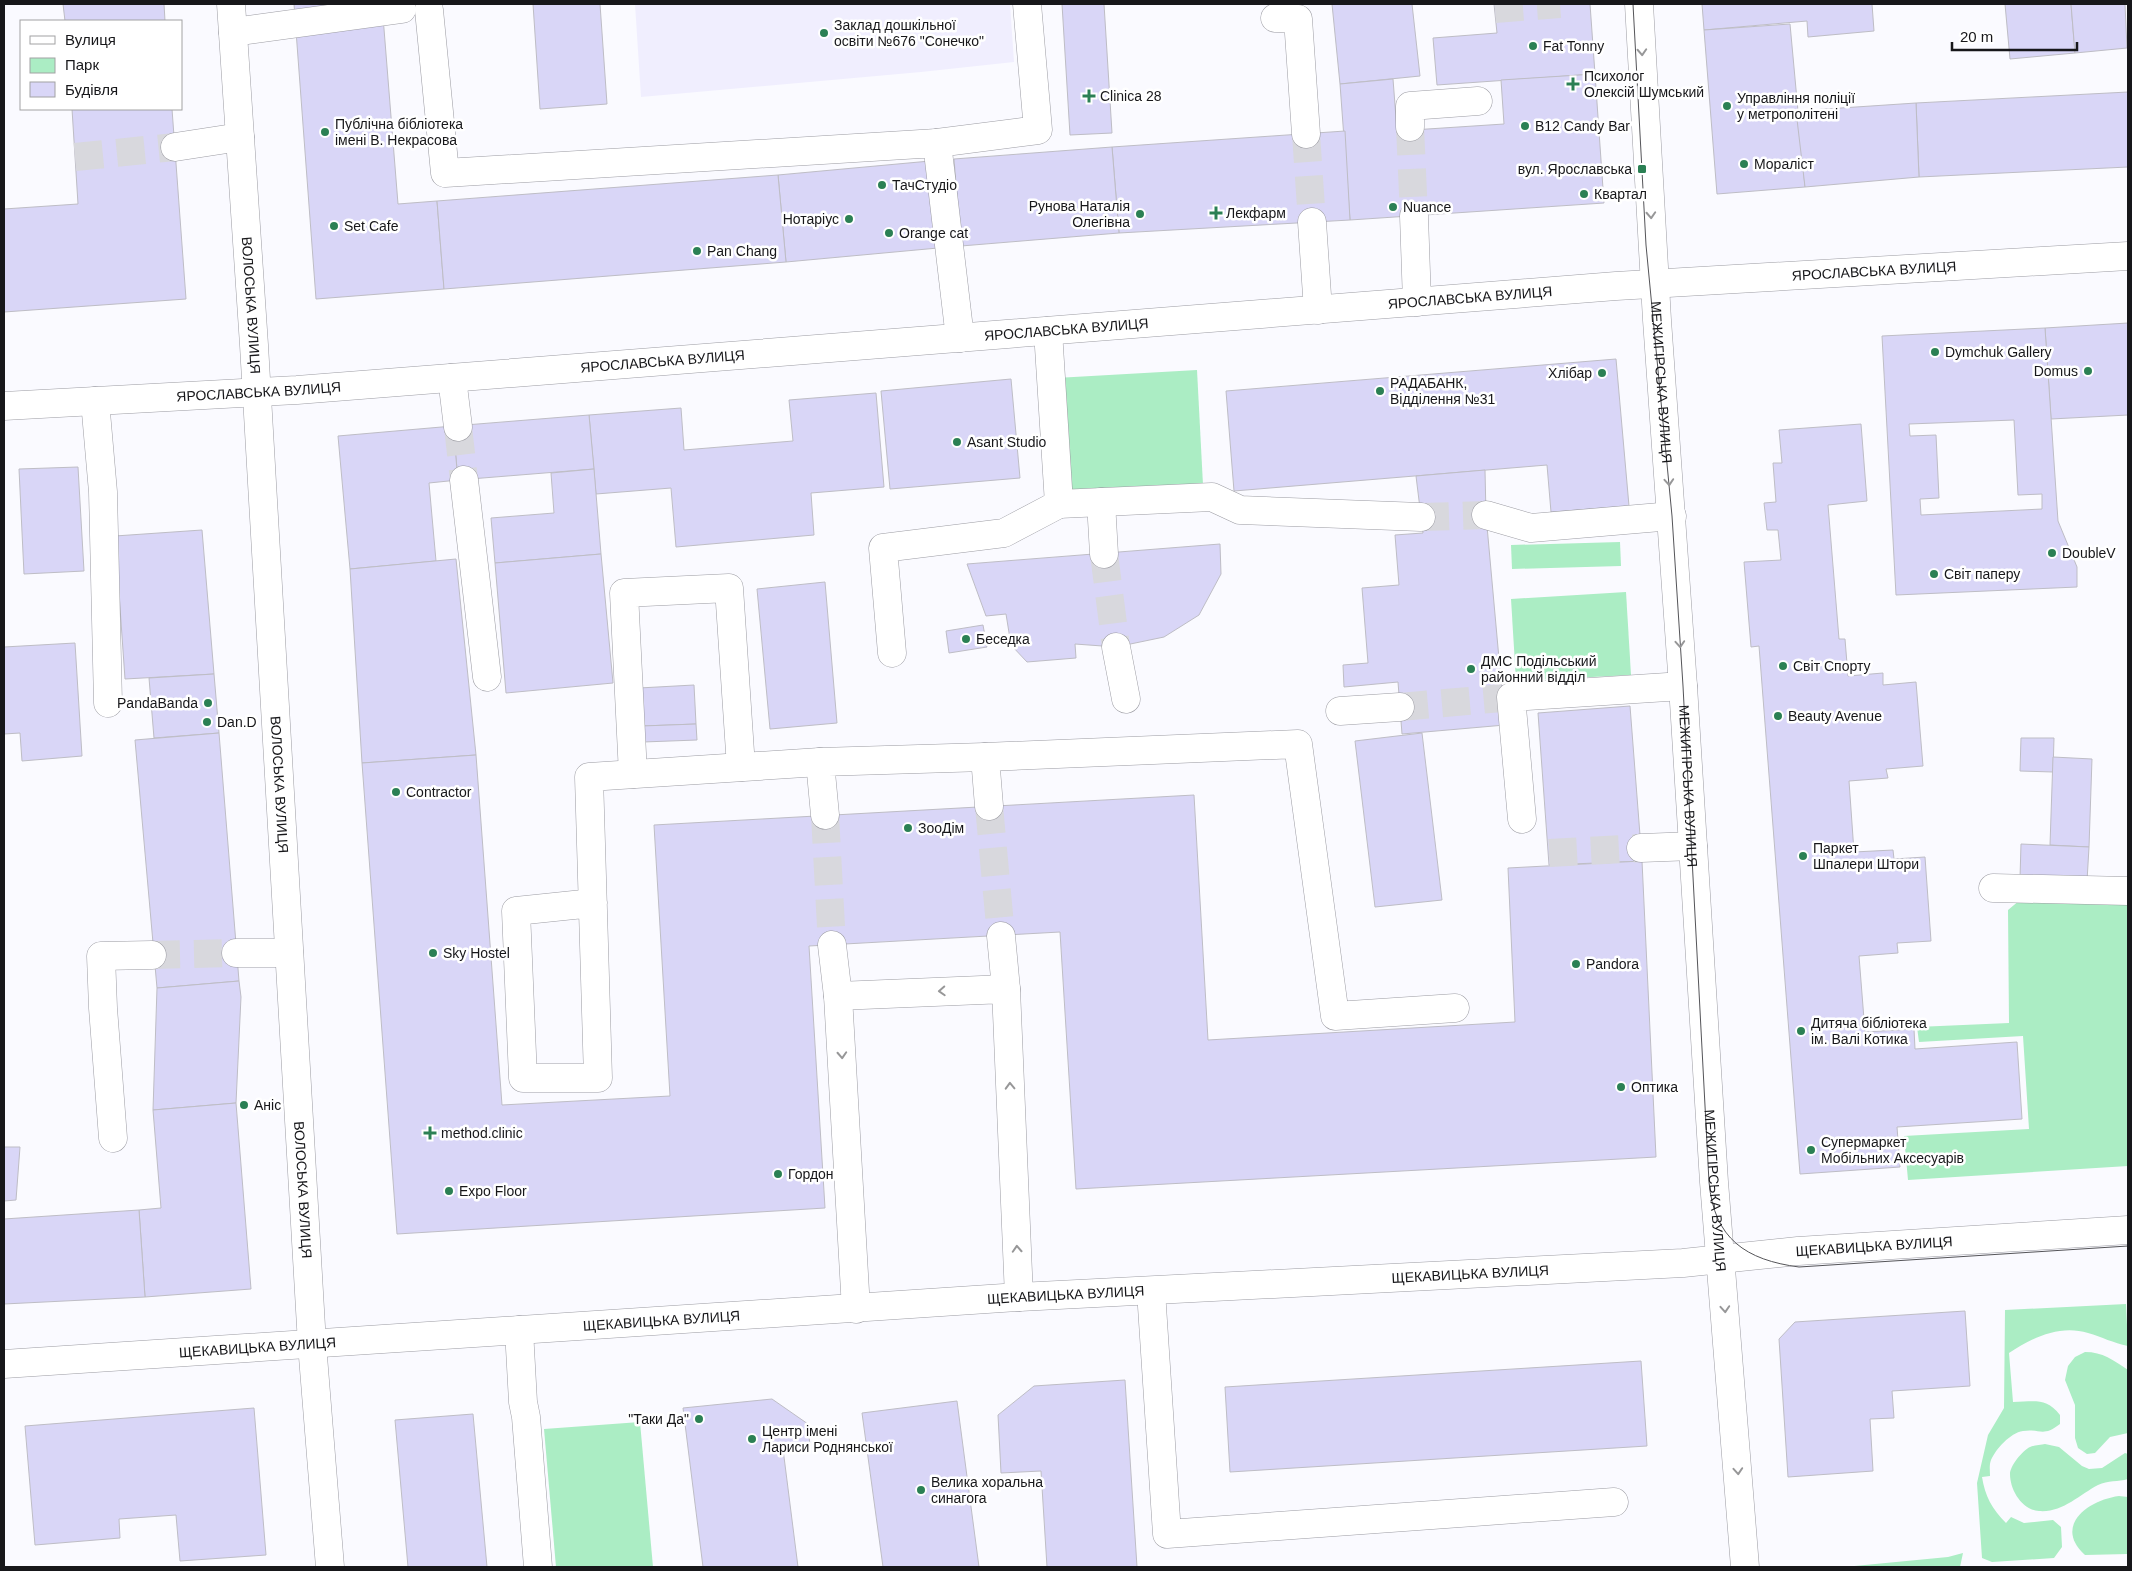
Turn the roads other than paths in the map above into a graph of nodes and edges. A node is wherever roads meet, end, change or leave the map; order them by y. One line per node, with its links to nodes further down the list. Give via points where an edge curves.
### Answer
1 (231, 4): 7 (street, ВОЛОСЬКА ВУЛИЦЯ)
2 (1027, 4): 12 (street, via 1038,130)
3 (1639, 4): 17 (street, МЕЖИГІРСЬКА ВУЛИЦЯ, one-way to 17)
4 (402, 9): 7 (street)
5 (429, 10): 12 (street, via 446,173)
6 (1275, 18): 10 (street, via 1298,19)
7 (233, 32): 11 (street, ВОЛОСЬКА ВУЛИЦЯ)
8 (1478, 101): 9 (street, via 1410,106)
9 (1410, 127)
10 (1306, 134)
11 (240, 137): 13 (street); 23 (street, ВОЛОСЬКА ВУЛИЦЯ)
12 (937, 143): 21 (street)
13 (175, 147)
14 (1414, 216): 18 (street)
15 (1312, 222): 19 (street)
16 (2128, 256): 17 (street, ЯРОСЛАВСЬКА ВУЛИЦЯ)
17 (1655, 283): 18 (street, ЯРОСЛАВСЬКА ВУЛИЦЯ); 31 (street, МЕЖИГІРСЬКА ВУЛИЦЯ, one-way to 31)
18 (1417, 302): 19 (street, ЯРОСЛАВСЬКА ВУЛИЦЯ)
19 (1318, 310): 20 (street, ЯРОСЛАВСЬКА ВУЛИЦЯ)
20 (1048, 331): 21 (street, ЯРОСЛАВСЬКА ВУЛИЦЯ); 29 (street)
21 (960, 338): 22 (street, ЯРОСЛАВСЬКА ВУЛИЦЯ)
22 (452, 378): 23 (street, ЯРОСЛАВСЬКА ВУЛИЦЯ); 26 (street)
23 (256, 392): 24 (street, ЯРОСЛАВСЬКА ВУЛИЦЯ); 57 (street, ВОЛОСЬКА ВУЛИЦЯ)
24 (96, 402): 25 (street, ЯРОСЛАВСЬКА ВУЛИЦЯ); 39 (street, via 103,492)
25 (4, 406)
26 (458, 427)
27 (464, 480): 36 (street)
28 (1101, 502): 29 (street); 32 (street, via 1212,497 1240,510); 33 (street)
29 (1059, 504): 35 (street, via 1004,533 883,548)
30 (1486, 515): 31 (street, via 1531,528)
31 (1672, 516): 37 (street, МЕЖИГІРСЬКА ВУЛИЦЯ, one-way to 37)
32 (1421, 517)
33 (1104, 554)
34 (1116, 647): 38 (street)
35 (892, 653)
36 (487, 676)
37 (1683, 686): 48 (street, via 1506,698); 49 (street, МЕЖИГІРСЬКА ВУЛИЦЯ)
38 (1126, 699)
39 (108, 703)
40 (1400, 707): 41 (street)
41 (1340, 711)
42 (985, 757): 43 (street); 46 (street); 61 (street, via 1298,744 1335,1016)
43 (820, 762): 44 (street); 47 (street)
44 (741, 767): 45 (street); 45 (street, via 729,588 624,593)
45 (633, 774): 53 (street, via 589,777)
46 (989, 806)
47 (825, 815)
48 (1522, 819)
49 (1693, 846): 50 (street); 64 (street, МЕЖИГІРСЬКА ВУЛИЦЯ)
50 (1641, 848)
51 (1993, 888): 52 (street)
52 (2128, 890)
53 (593, 903): 53 (street, via 598,1078 523,1078 516,911)
54 (1001, 936): 59 (street)
55 (832, 945): 60 (street)
56 (236, 953): 57 (street)
57 (289, 953): 69 (street, ВОЛОСЬКА ВУЛИЦЯ)
58 (152, 954): 62 (street, via 102,956)
59 (1006, 989): 60 (street, one-way to 60); 66 (street, one-way to 59)
60 (838, 996): 67 (street, one-way to 67)
61 (1456, 1008)
62 (113, 1138)
63 (2128, 1230): 64 (street, ЩЕКАВИЦЬКА ВУЛИЦЯ, via 1798,1251)
64 (1721, 1260): 65 (street, ЩЕКАВИЦЬКА ВУЛИЦЯ); 74 (street, МЕЖИГІРСЬКА ВУЛИЦЯ, one-way to 74)
65 (1151, 1291): 66 (street, ЩЕКАВИЦЬКА ВУЛИЦЯ); 71 (street, via 1167,1534)
66 (1019, 1297): 67 (street, ЩЕКАВИЦЬКА ВУЛИЦЯ)
67 (856, 1309): 68 (street, ЩЕКАВИЦЬКА ВУЛИЦЯ)
68 (519, 1330): 69 (street, ЩЕКАВИЦЬКА ВУЛИЦЯ); 73 (street)
69 (312, 1344): 70 (street, ЩЕКАВИЦЬКА ВУЛИЦЯ); 72 (street, ВОЛОСЬКА ВУЛИЦЯ)
70 (4, 1364)
71 (1614, 1502)
72 (330, 1567)
73 (538, 1567)
74 (1745, 1567)

